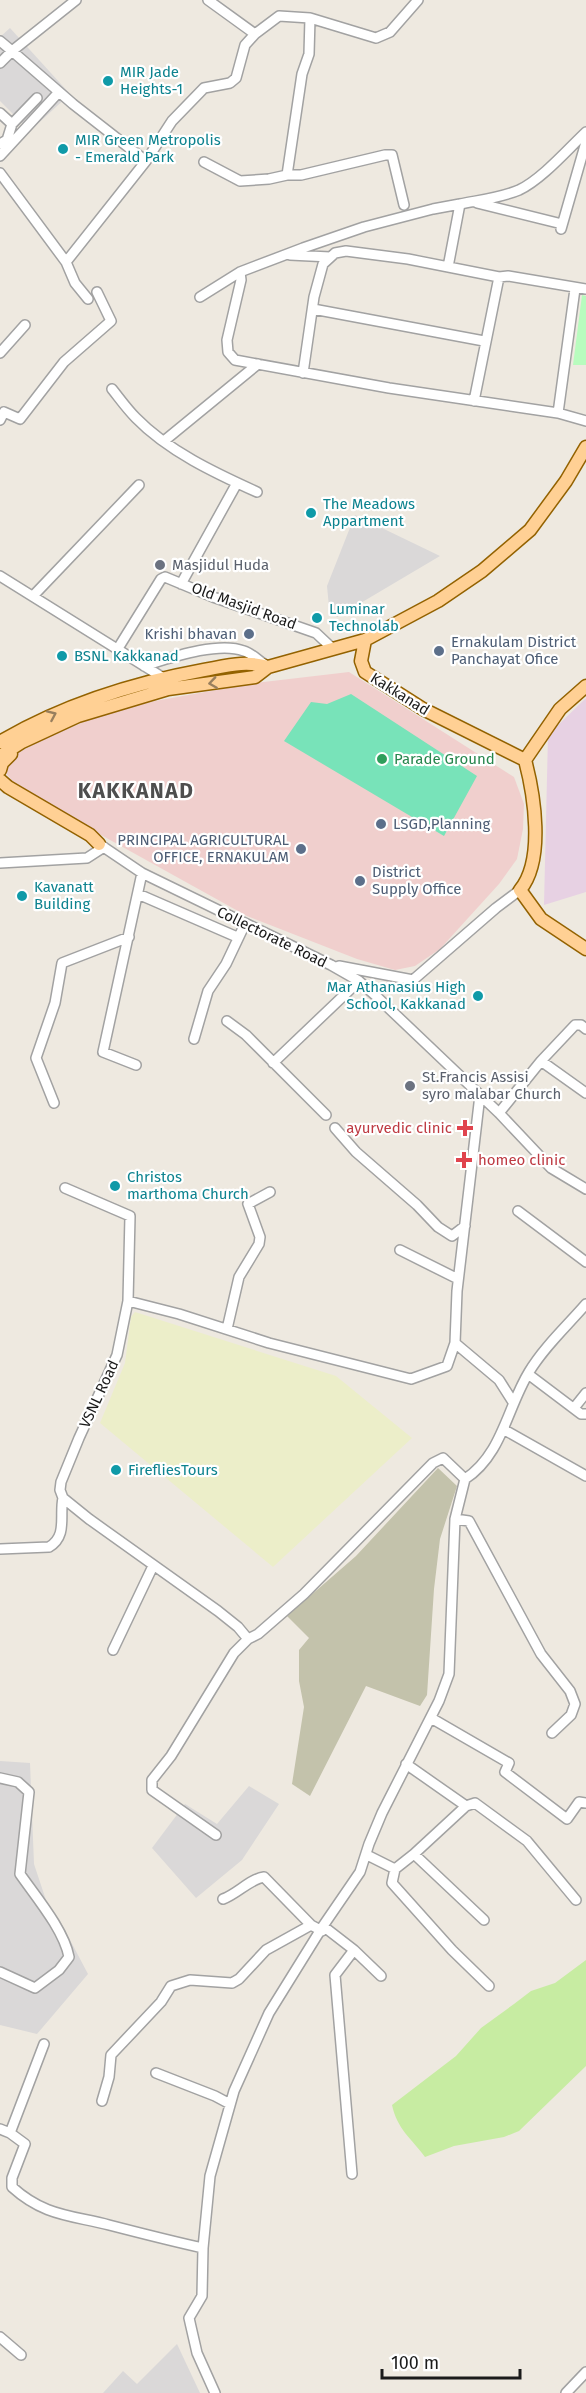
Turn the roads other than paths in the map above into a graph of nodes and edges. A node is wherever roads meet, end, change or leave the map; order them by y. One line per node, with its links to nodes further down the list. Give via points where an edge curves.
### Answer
1 (76, 0): 7 (street)
2 (208, 0): 5 (street)
3 (418, 0): 4 (street, via 390,32 376,38)
4 (310, 18): 5 (street, via 279,16); 20 (street, via 309,54 302,74)
5 (255, 34): 17 (street, via 244,45 237,78 230,84 204,88 172,121)
6 (0, 41): 7 (street)
7 (12, 51): 8 (street); 9 (street)
8 (0, 63)
9 (59, 92): 16 (street); 17 (street)
10 (38, 98): 12 (street)
11 (0, 113): 12 (street)
12 (12, 124): 15 (street, via 7,140)
13 (586, 132): 21 (street, via 521,189)
14 (586, 142): 21 (street, via 562,227)
15 (0, 144)
16 (0, 156)
17 (146, 161): 26 (street)
18 (204, 162): 20 (street, via 240,181)
19 (0, 173): 26 (street)
20 (288, 175): 22 (street, via 392,155)
21 (471, 202): 23 (street)
22 (404, 204)
23 (460, 204): 24 (street, via 364,227); 27 (street)
24 (287, 254): 25 (street); 28 (street)
25 (330, 257): 27 (street, via 346,251); 35 (street, via 323,264)
26 (66, 262): 34 (street)
27 (448, 267): 29 (street)
28 (240, 272): 33 (street); 39 (street, via 228,352 235,360)
29 (499, 277): 30 (street); 37 (street)
30 (575, 289): 31 (street); 43 (street)
31 (586, 289)
32 (97, 292): 44 (street, via 111,321 64,362 21,419 4,412)
33 (200, 297)
34 (88, 299)
35 (313, 309): 37 (street); 40 (street)
36 (25, 325): 38 (street)
37 (484, 341): 42 (street)
38 (0, 353)
39 (258, 364): 40 (street); 46 (street)
40 (303, 373): 42 (street)
41 (112, 389): 46 (street, via 136,419)
42 (474, 400): 43 (street)
43 (558, 413): 45 (street)
44 (0, 420)
45 (586, 421)
46 (164, 441): 48 (street)
47 (586, 447): 54 (main road, via 566,482 522,537 447,595)
48 (237, 483): 50 (street); 52 (street)
49 (139, 485): 53 (street)
50 (258, 492)
51 (0, 576): 53 (street)
52 (182, 584): 55 (street, Old Masjid Road, via 316,633); 56 (street, Old Masjid Road, via 161,579)
53 (33, 596): 56 (street)
54 (365, 640): 55 (main road); 64 (main road, Kakkanad, via 361,661 365,672 423,709)
55 (333, 649): 58 (main road)
56 (117, 650): 57 (street)
57 (144, 666): 58 (street, via 198,650 228,649 244,651); 59 (street)
58 (268, 667): 59 (main road, via 253,662); 62 (main road, one-way to 62, via 255,677 168,689 78,716)
59 (162, 678): 61 (main road, one-way to 59, via 69,708)
60 (586, 686): 64 (main road, via 560,709)
61 (0, 742)
62 (22, 742): 63 (main road); 65 (main road, via 2,762)
63 (0, 756)
64 (525, 760): 70 (main road, via 534,800 536,840 527,881)
65 (0, 770)
66 (1, 787): 67 (main road, Collectorate Road)
67 (101, 848): 68 (street, via 87,858); 69 (street, Collectorate Road)
68 (0, 863)
69 (142, 873): 71 (street); 72 (street, Collectorate Road)
70 (520, 890): 75 (main road, via 542,919); 76 (street, via 412,980)
71 (138, 894): 73 (street); 74 (street)
72 (244, 924): 74 (street); 76 (street, Collectorate Road)
73 (129, 937): 83 (street, via 103,1052); 86 (street, via 62,963 55,1003 36,1058)
74 (237, 937): 80 (street, via 208,990)
75 (586, 949)
76 (330, 965): 77 (street, Collectorate Road)
77 (359, 981): 82 (street); 85 (street, Collectorate Road)
78 (227, 1021): 82 (street)
79 (586, 1029): 81 (street, via 575,1025)
80 (194, 1039)
81 (542, 1061): 84 (street); 87 (street)
82 (273, 1063): 88 (street)
83 (136, 1065)
84 (586, 1093)
85 (480, 1095): 87 (street, Collectorate Road); 94 (street)
86 (54, 1103)
87 (499, 1113): 91 (street, Collectorate Road, via 551,1168)
88 (326, 1115)
89 (335, 1128): 94 (street, via 438,1227 452,1236)
90 (65, 1188): 98 (street, VSNL Road, via 130,1216)
91 (586, 1189)
92 (270, 1192): 100 (street, via 248,1204 259,1244 239,1277)
93 (518, 1211): 96 (street)
94 (465, 1226): 97 (street)
95 (400, 1250): 97 (street)
96 (586, 1262)
97 (458, 1279): 101 (street)
98 (128, 1301): 100 (street); 110 (street, VSNL Road, via 117,1355 61,1482)
99 (586, 1304): 102 (street)
100 (227, 1329): 101 (street, via 269,1344 411,1379 447,1366)
101 (455, 1343): 104 (street, via 499,1380)
102 (528, 1374): 104 (street); 105 (street)
103 (586, 1393): 105 (street)
104 (513, 1402): 107 (street)
105 (574, 1408): 106 (street)
106 (586, 1414)
107 (503, 1429): 108 (street); 109 (street, via 478,1471)
108 (586, 1476)
109 (465, 1479): 111 (street); 114 (street, via 443,1458 433,1463 304,1594)
110 (63, 1498): 112 (street, VSNL Road, via 62,1526 54,1544); 113 (street)
111 (455, 1519): 116 (street, via 449,1674); 117 (street, via 469,1521 541,1654 570,1691 575,1704 571,1715)
112 (0, 1549)
113 (153, 1566): 114 (street, via 238,1627); 115 (street)
114 (248, 1639): 122 (street, via 228,1662 152,1780 152,1790)
115 (112, 1650)
116 (431, 1718): 118 (street); 120 (street, via 508,1763 505,1772 567,1819 579,1802)
117 (552, 1733)
118 (406, 1764): 121 (street); 124 (street)
119 (0, 1778): 132 (street, via 18,1782 29,1792 20,1874 68,1947 69,1957 35,1988)
120 (586, 1803)
121 (466, 1806): 123 (street); 127 (street, via 475,1803 527,1841)
122 (216, 1835)
123 (414, 1854): 125 (street); 128 (street)
124 (367, 1856): 125 (street); 130 (street)
125 (395, 1869): 134 (street, via 392,1883)
126 (223, 1899): 129 (street, via 264,1876)
127 (576, 1900)
128 (484, 1920)
129 (311, 1925): 130 (street); 137 (street, via 266,1950 232,1983 190,1980 171,1986 111,2055)
130 (322, 1928): 131 (street); 138 (street, via 269,2013)
131 (354, 1950): 133 (street); 141 (street, via 335,1975)
132 (0, 1972)
133 (381, 1976)
134 (489, 1986)
135 (44, 2044): 140 (street)
136 (156, 2073): 138 (street)
137 (102, 2101)
138 (230, 2104): 142 (street, via 210,2176)
139 (0, 2129): 140 (street)
140 (10, 2133): 142 (street, via 25,2144 12,2187 27,2200 57,2215)
141 (352, 2174)
142 (203, 2248): 146 (street, via 202,2296 189,2318 197,2353)
143 (0, 2337): 144 (street)
144 (21, 2355)
145 (586, 2372): 147 (street)
146 (215, 2393)
147 (566, 2393)

